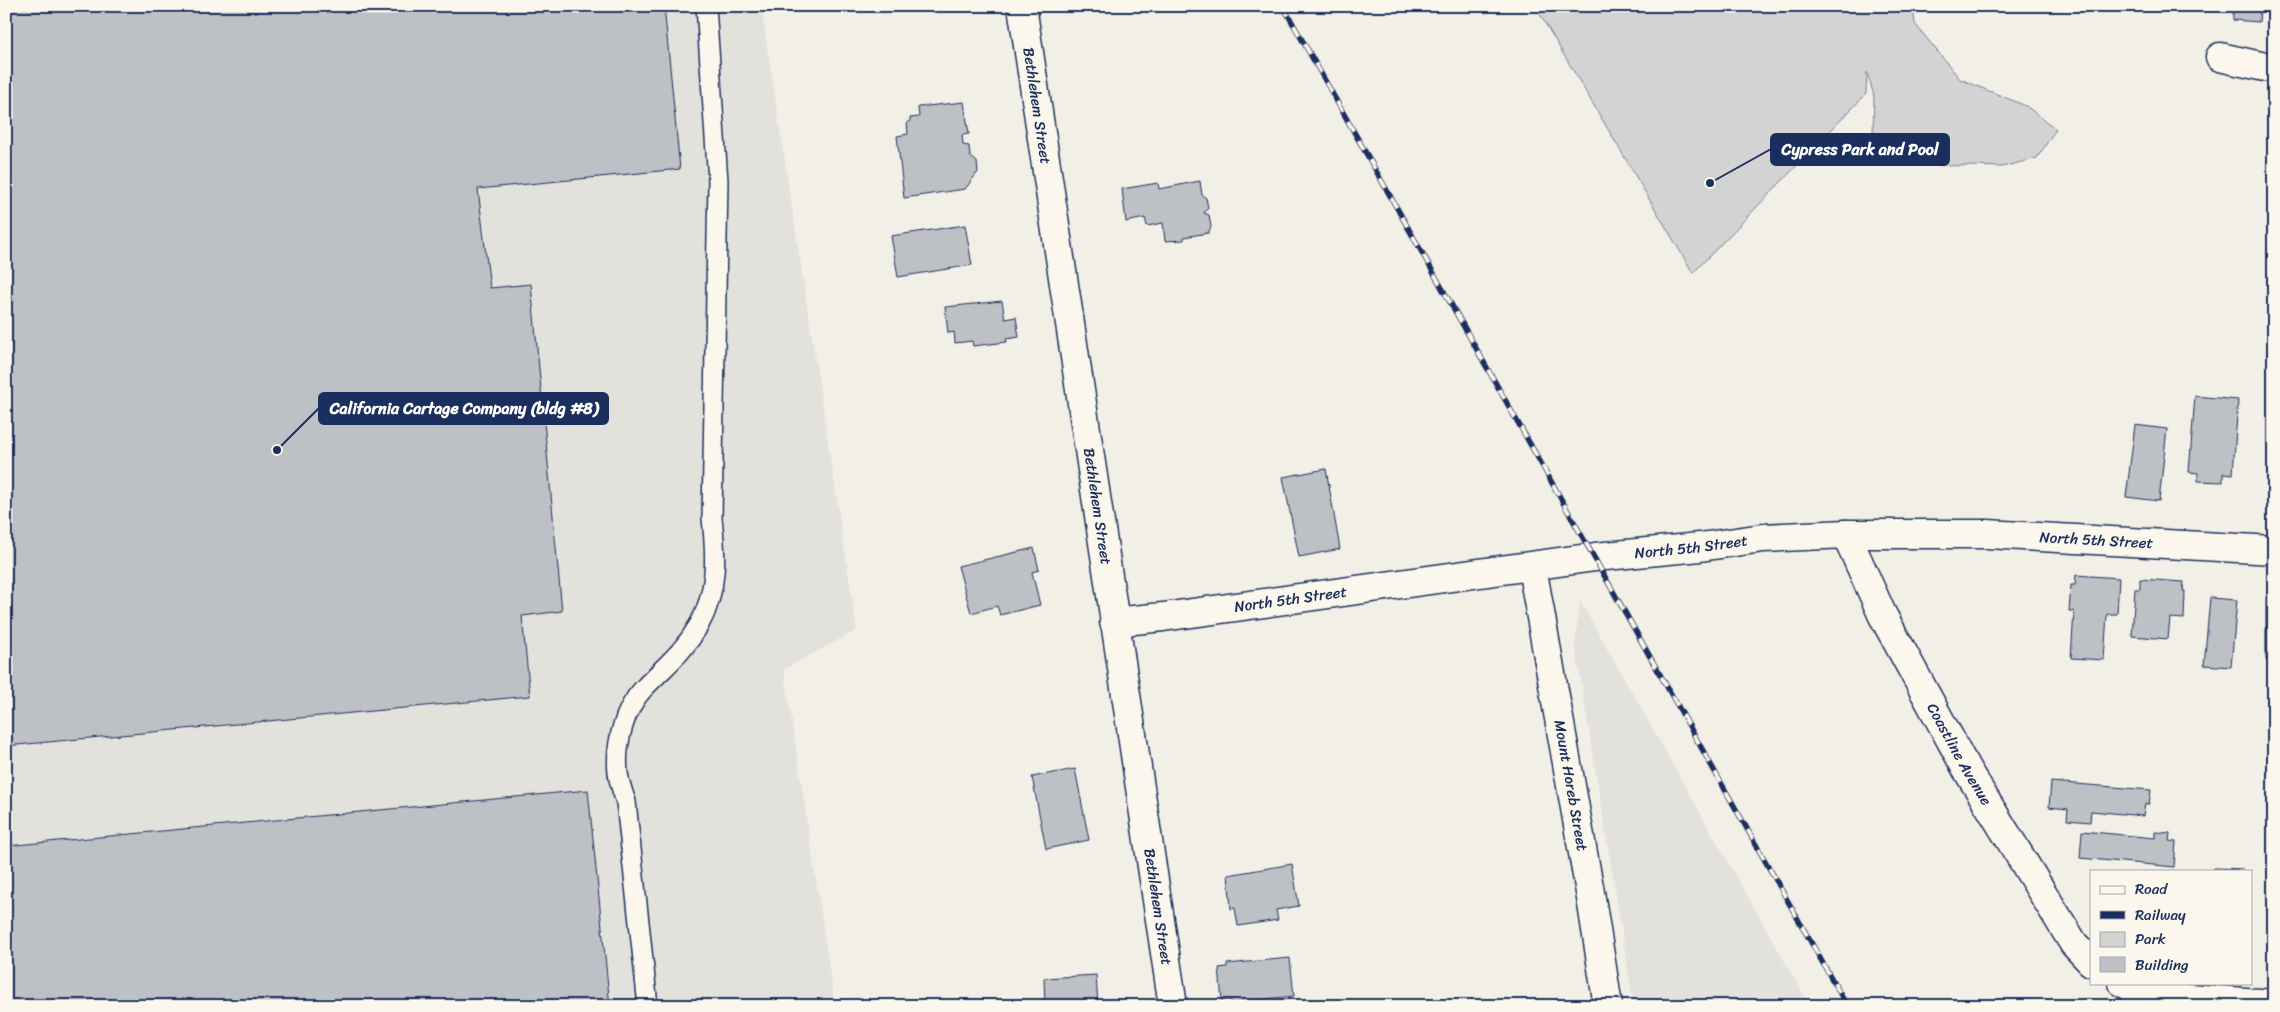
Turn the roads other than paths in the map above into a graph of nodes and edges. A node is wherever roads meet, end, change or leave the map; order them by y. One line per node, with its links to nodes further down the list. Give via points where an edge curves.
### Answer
1 (706, 6): 12 (lane, via 718,180 712,518 716,554 713,589 700,624 680,654 643,689 627,714 618,744 618,773 626,802)
2 (1022, 6): 8 (street, Bethlehem Street)
3 (2220, 57): 4 (street)
4 (2274, 69)
5 (1846, 534): 6 (street, North 5th Street, via 1987,534); 7 (street, North 5th Street, via 1763,538); 9 (street, Coastline Avenue, via 1882,614 1967,770 2074,944)
6 (2274, 550)
7 (1532, 567): 8 (street, North 5th Street); 14 (street, Mount Horeb Street)
8 (1114, 622): 13 (street, Bethlehem Street)
9 (2090, 961)
10 (2128, 992): 11 (street)
11 (2274, 1004)
12 (648, 1006)
13 (1173, 1006)
14 (1608, 1006)

